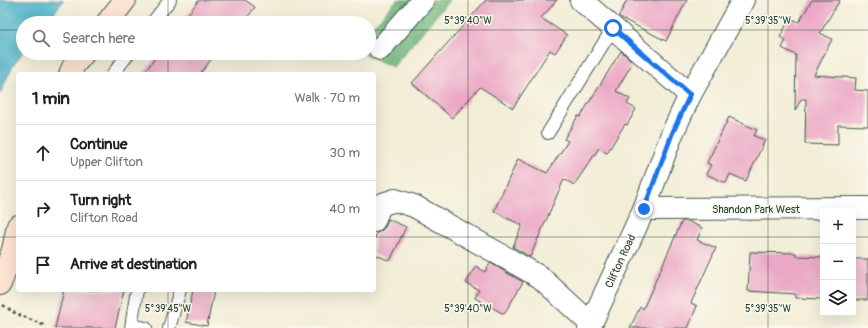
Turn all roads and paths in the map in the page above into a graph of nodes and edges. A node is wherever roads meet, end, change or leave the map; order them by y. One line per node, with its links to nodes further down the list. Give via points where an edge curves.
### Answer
1 (125, 0): 6 (street)
2 (170, 0): 7 (lane)
3 (423, 0): 9 (street)
4 (580, 0): 8 (street)
5 (743, 0): 14 (street, Clifton Road)
6 (113, 16)
7 (157, 16)
8 (613, 28): 14 (street); 15 (lane)
9 (380, 49)
10 (78, 60): 12 (street)
11 (124, 60): 13 (lane)
12 (71, 72)
13 (115, 72)
14 (690, 95): 17 (street, Clifton Road, via 672,134)
15 (548, 133)
16 (868, 208): 17 (street, Shandon Park West)
17 (644, 209): 25 (street, Clifton Road)
18 (376, 216): 25 (street, via 380,205 395,200 414,206 540,277)
19 (16, 236): 20 (street)
20 (0, 284)
21 (138, 292): 24 (lane)
22 (179, 292): 28 (lane)
23 (0, 304): 26 (path, via 42,325)
24 (131, 326): 27 (lane)
25 (590, 326)
26 (43, 328)
27 (146, 328)
28 (169, 328)

